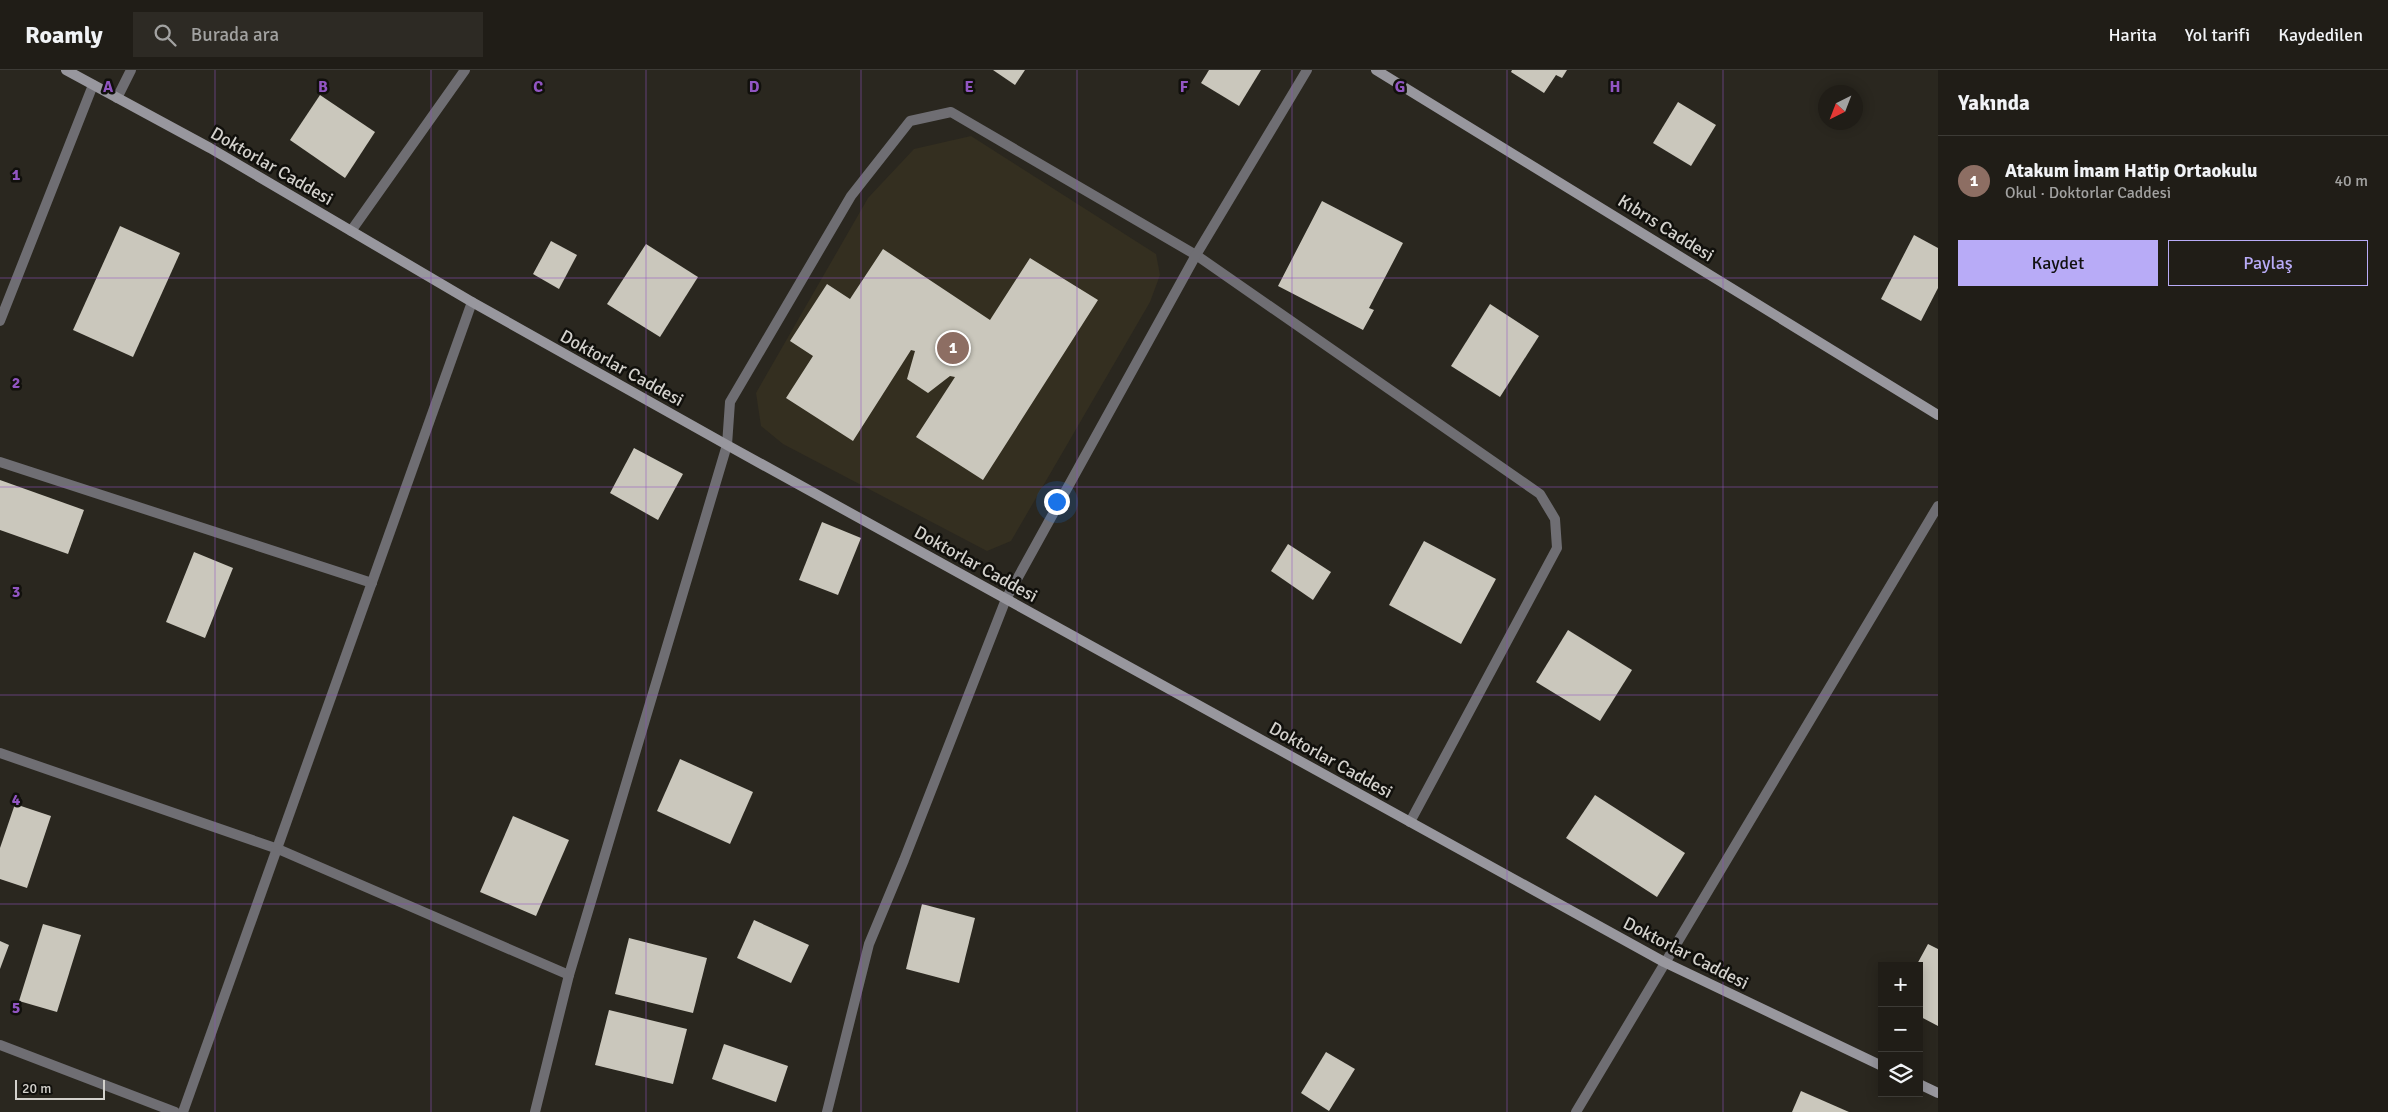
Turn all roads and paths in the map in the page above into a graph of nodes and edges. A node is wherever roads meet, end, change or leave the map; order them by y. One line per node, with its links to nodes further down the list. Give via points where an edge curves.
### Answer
1 (66, 70): 6 (street, Doktorlar Caddesi)
2 (131, 70): 7 (street)
3 (465, 70): 8 (street)
4 (1307, 70): 9 (street)
5 (1376, 70): 12 (street, Kıbrıs Caddesi)
6 (93, 85): 7 (street, Doktorlar Caddesi); 11 (street)
7 (117, 98): 8 (street, Doktorlar Caddesi)
8 (351, 231): 10 (street, Doktorlar Caddesi)
9 (1196, 255): 13 (street, via 951,112 910,121 851,196 730,402); 17 (street); 19 (street, via 1540,494 1556,519 1557,548)
10 (472, 302): 13 (street, Doktorlar Caddesi); 16 (street)
11 (0, 321)
12 (1938, 415)
13 (727, 445): 17 (street, Doktorlar Caddesi); 22 (street)
14 (0, 462): 16 (street)
15 (1938, 506): 21 (street)
16 (372, 583): 20 (street)
17 (1006, 599): 19 (street, Doktorlar Caddesi); 30 (street, via 869,944)
18 (0, 753): 20 (street)
19 (1410, 822): 21 (street, Doktorlar Caddesi)
20 (278, 849): 22 (street); 28 (street)
21 (1664, 962): 24 (street, Doktorlar Caddesi); 31 (street)
22 (569, 975): 29 (street)
23 (0, 1045): 27 (street)
24 (1878, 1064)
25 (1923, 1086): 26 (street)
26 (1938, 1093)
27 (175, 1112)
28 (183, 1112)
29 (535, 1112)
30 (826, 1112)
31 (1576, 1112)

